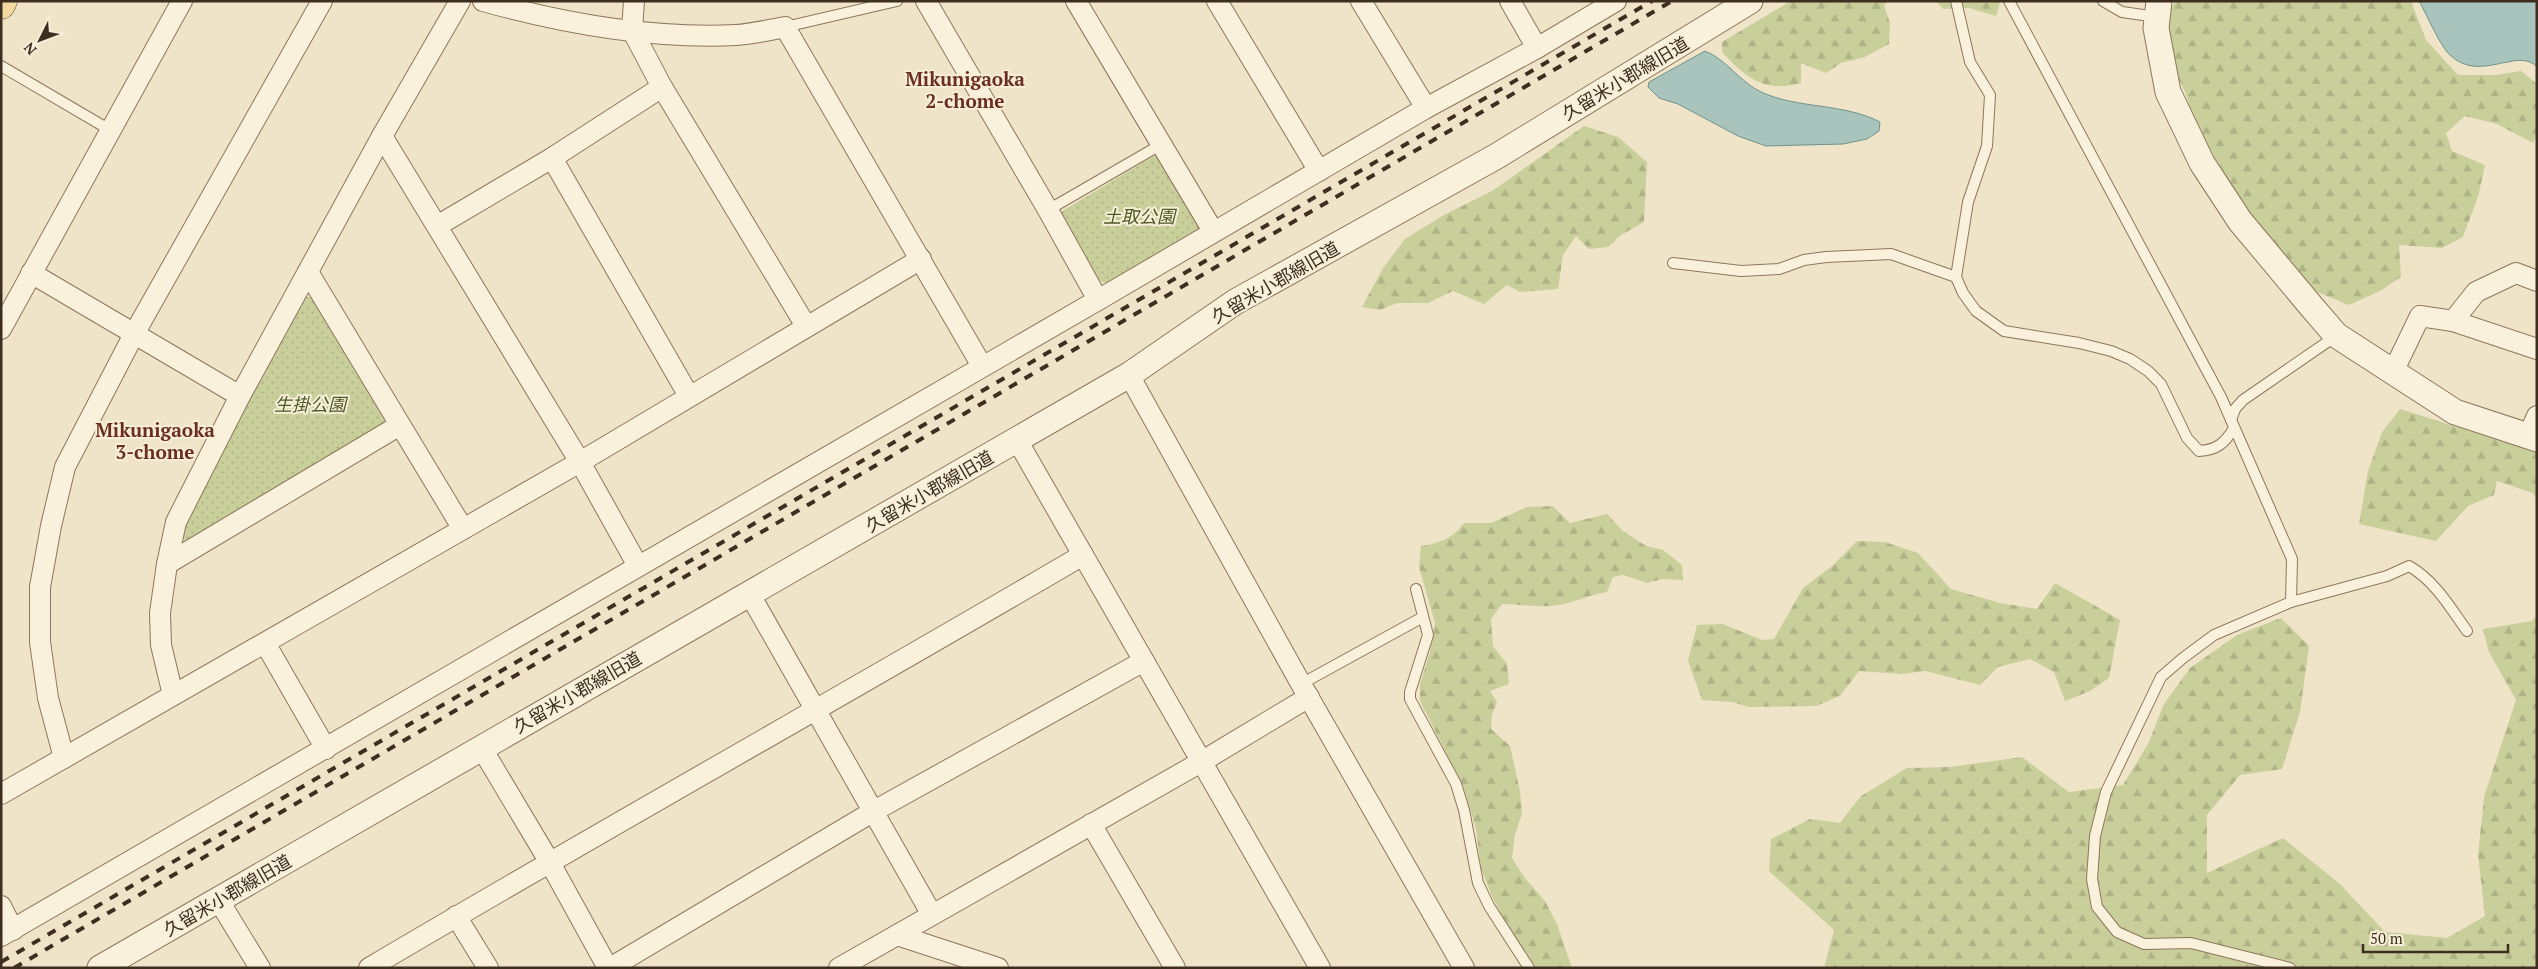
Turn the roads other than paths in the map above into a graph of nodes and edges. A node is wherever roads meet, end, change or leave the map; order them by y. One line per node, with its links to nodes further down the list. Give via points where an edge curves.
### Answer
1 (3, 1): 19 (main road)
2 (182, 1): 27 (street)
3 (322, 1): 45 (street)
4 (460, 1): 28 (street)
5 (483, 1): 22 (street, via 583,25)
6 (634, 1): 22 (street)
7 (897, 1): 21 (lane)
8 (926, 1): 32 (street)
9 (1076, 1): 29 (street)
10 (1217, 1): 31 (street)
11 (1361, 1): 26 (street)
12 (1502, 1): 23 (street)
13 (1510, 1): 23 (street)
14 (1616, 1): 23 (street)
15 (1750, 1): 50 (street, 久留米小郡線旧道, via 1497,156 1235,302)
16 (1956, 1): 39 (lane, via 1970,62 1990,95 1987,146 1968,202)
17 (2009, 1): 53 (lane)
18 (2103, 1): 20 (lane, via 2122,12)
19 (1, 5)
20 (2158, 9): 46 (street, via 2156,28 2168,92 2202,162 2240,221)
21 (785, 27): 22 (street, via 737,35); 35 (street)
22 (632, 30): 25 (street)
23 (1534, 49): 26 (street)
24 (1, 66): 27 (lane)
25 (662, 87): 30 (street); 43 (street)
26 (1426, 108): 31 (street)
27 (110, 130): 38 (street)
28 (382, 136): 33 (street); 37 (street)
29 (1162, 144): 32 (lane); 34 (street)
30 (552, 158): 33 (street); 52 (street)
31 (1320, 171): 34 (street)
32 (1048, 210): 41 (street)
33 (437, 226): 57 (street)
34 (1212, 231): 41 (street)
35 (921, 259): 43 (street); 48 (street)
36 (1673, 263): 39 (lane, via 1741,271 1779,269 1804,260 1826,257 1891,254)
37 (308, 272): 51 (street); 54 (street)
38 (31, 273): 44 (street); 45 (street)
39 (1956, 277): 53 (lane, via 1976,310 2004,331 2111,351 2148,371 2161,384 2187,438 2199,451 2211,450 2226,442)
40 (2537, 281): 42 (street, via 2516,274 2476,292)
41 (1098, 300): 48 (street)
42 (2453, 321): 47 (street); 49 (street, via 2420,316)
43 (806, 326): 52 (street)
44 (1, 329)
45 (134, 334): 51 (street); 74 (street, via 65,466 40,587 40,642 48,698)
46 (2336, 335): 49 (street); 53 (lane, via 2243,400 2235,409)
47 (2537, 349)
48 (982, 366): 61 (street)
49 (2393, 372): 55 (street, via 2455,412)
50 (1129, 375): 56 (street, 久留米小郡線旧道); 69 (street)
51 (240, 396): 60 (street, via 176,522)
52 (689, 396): 57 (street)
53 (2233, 424): 64 (lane, via 2292,559)
54 (400, 425): 58 (street); 60 (street)
55 (2534, 430)
56 (1017, 440): 59 (street); 63 (street, 久留米小郡線旧道)
57 (580, 462): 58 (street); 61 (street)
58 (463, 529): 67 (street)
59 (1083, 555): 68 (street); 71 (street)
60 (167, 564): 70 (street, via 160,613 161,645)
61 (638, 566): 73 (street)
62 (1416, 589): 65 (lane)
63 (749, 594): 71 (street); 72 (street, 久留米小郡線旧道)
64 (2291, 602): 66 (lane, via 2387,576 2409,566 2438,590); 97 (lane, via 2214,636 2161,677 2106,792 2095,836 2092,879 2096,907 2117,932 2144,944 2191,944)
65 (1423, 617): 69 (lane); 96 (lane, via 1428,635 1410,699 1456,784 1478,883)
66 (2467, 632)
67 (265, 642): 70 (street); 73 (street)
68 (1144, 661): 75 (street); 77 (street)
69 (1305, 691): 75 (street); 95 (street)
70 (173, 696): 74 (street)
71 (817, 710): 77 (street); 79 (street)
72 (481, 747): 79 (street); 80 (street, 久留米小郡線旧道)
73 (326, 749): 84 (street)
74 (64, 758): 76 (street)
75 (1201, 762): 78 (street); 94 (street)
76 (1, 794)
77 (874, 811): 82 (street); 90 (street)
78 (1091, 824): 82 (street); 93 (street)
79 (549, 861): 83 (street); 90 (street)
80 (219, 901): 86 (street, 久留米小郡線旧道); 87 (street)
81 (1, 906): 84 (street)
82 (931, 913): 85 (street)
83 (456, 916): 88 (street); 89 (street)
84 (7, 933)
85 (897, 935): 91 (street); 92 (street)
86 (100, 968)
87 (260, 968)
88 (370, 968)
89 (488, 968)
90 (609, 968)
91 (839, 968)
92 (998, 968)
93 (1175, 968)
94 (1320, 968)
95 (1464, 968)
96 (1529, 968)
97 (2290, 968)

